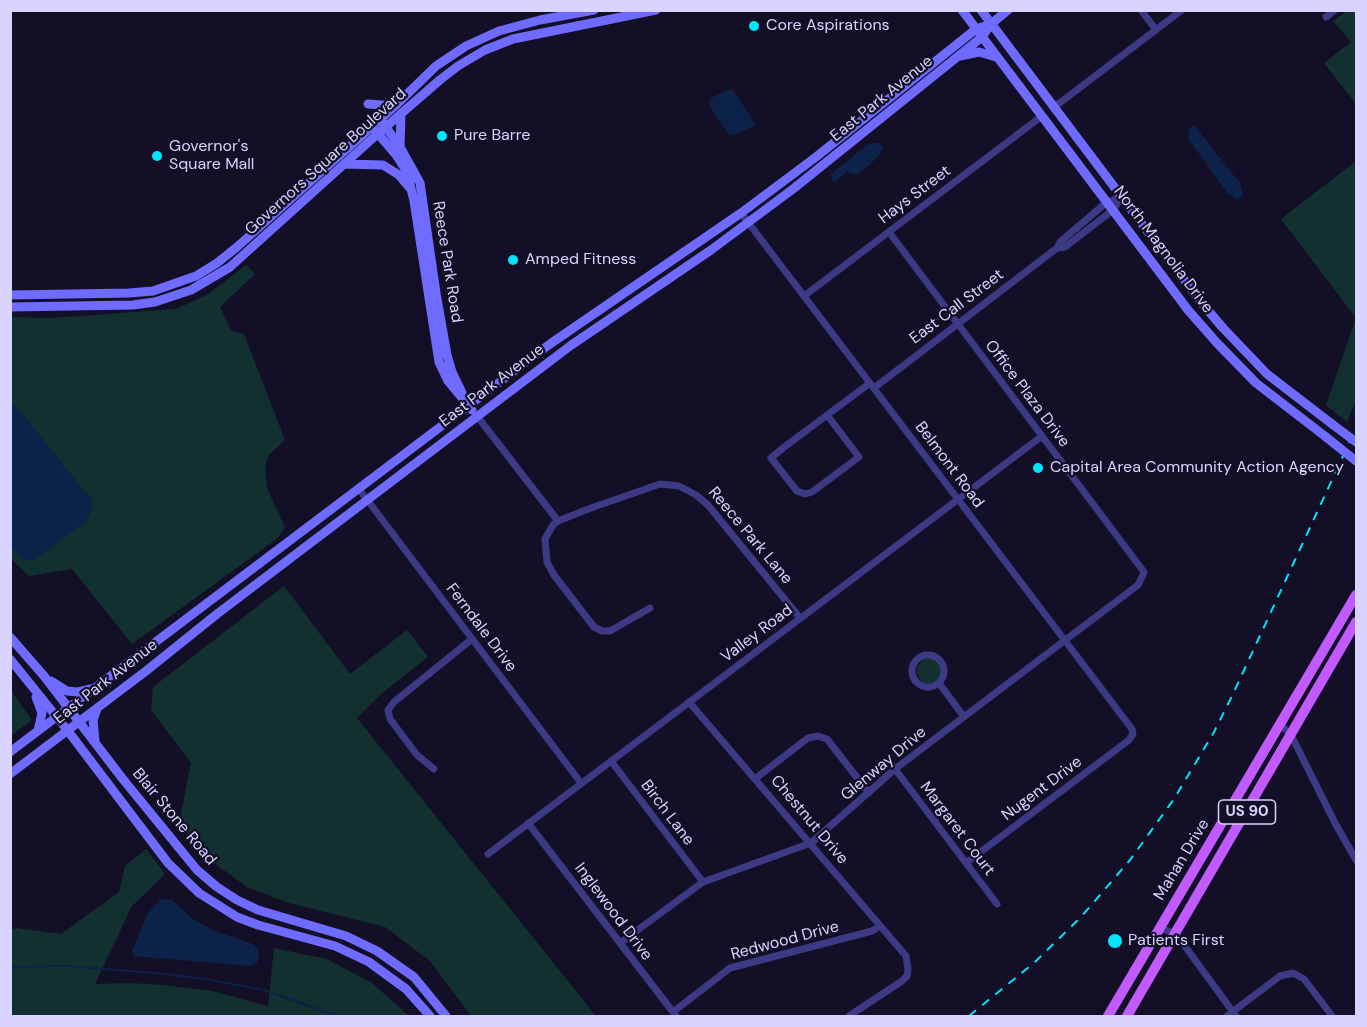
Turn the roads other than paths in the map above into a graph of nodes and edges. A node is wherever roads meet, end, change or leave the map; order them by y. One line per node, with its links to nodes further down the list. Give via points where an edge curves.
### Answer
1 (594, 10): 9 (main road, Governors Square Boulevard)
2 (656, 10): 13 (main road, Governors Square Boulevard)
3 (962, 10): 15 (main road, North Magnolia Drive)
4 (981, 10): 12 (main road, North Magnolia Drive)
5 (1008, 10): 12 (main road, East Park Avenue)
6 (1141, 10): 14 (street)
7 (1182, 10): 14 (street)
8 (1335, 10): 11 (street)
9 (571, 15): 10 (main road, Governors Square Boulevard); 13 (main road)
10 (560, 17): 13 (main road); 17 (main road, Governors Square Boulevard, via 499,31)
11 (1326, 17)
12 (991, 24): 15 (main road, East Park Avenue); 22 (main road, North Magnolia Drive)
13 (568, 28): 19 (main road, Governors Square Boulevard, via 513,39)
14 (1156, 30): 22 (street)
15 (979, 33): 16 (main road, East Park Avenue); 18 (main road, North Magnolia Drive); 33 (main road, East Park Avenue)
16 (958, 57): 18 (main road, via 979,52); 34 (main road, East Park Avenue)
17 (448, 58): 19 (main road); 21 (main road, Governors Square Boulevard)
18 (998, 58): 24 (main road, North Magnolia Drive)
19 (455, 68): 23 (main road, Governors Square Boulevard)
20 (368, 104): 21 (main road)
21 (395, 106): 25 (main road, Governors Square Boulevard)
22 (1053, 108): 31 (main road, North Magnolia Drive)
23 (401, 114): 26 (main road, Governors Square Boulevard); 28 (main road)
24 (1042, 116): 32 (main road, North Magnolia Drive); 35 (street, Hays Street)
25 (380, 118): 26 (main road); 27 (main road, Governors Square Boulevard)
26 (387, 127): 27 (main road, Governors Square Boulevard); 28 (main road, Reece Park Road)
27 (375, 130): 29 (main road, Governors Square Boulevard); 30 (main road, Reece Park Road, via 403,164); 36 (main road, Governors Square Boulevard)
28 (400, 147): 47 (main road, Reece Park Road, via 420,183 449,363)
29 (344, 164): 30 (main road, via 383,165); 37 (main road, Governors Square Boulevard)
30 (411, 189): 47 (main road, Reece Park Road, via 439,362 448,381)
31 (1122, 197): 32 (street, East Call Street); 40 (main road, North Magnolia Drive)
32 (1110, 206): 42 (main road, North Magnolia Drive); 43 (street, East Call Street)
33 (741, 213): 34 (street, Belmont Road); 47 (main road, East Park Avenue, via 550,344)
34 (748, 223): 39 (street, Belmont Road); 48 (main road, East Park Avenue, via 570,346)
35 (890, 232): 39 (street, Hays Street); 43 (street, Office Plaza Drive)
36 (237, 247): 37 (main road); 38 (main road, Governors Square Boulevard, via 196,276 153,291)
37 (244, 256): 41 (main road, Governors Square Boulevard, via 213,279 155,302)
38 (10, 295)
39 (804, 296): 45 (street, Belmont Road)
40 (1200, 301): 42 (main road); 44 (main road, North Magnolia Drive)
41 (10, 307)
42 (1188, 310): 46 (main road, North Magnolia Drive)
43 (958, 324): 45 (street, East Call Street); 50 (street, Office Plaza Drive)
44 (1275, 380): 46 (main road); 51 (main road, North Magnolia Drive, bridge)
45 (872, 386): 49 (street, East Call Street); 54 (street, Belmont Road)
46 (1265, 390): 52 (main road, North Magnolia Drive, bridge)
47 (469, 406): 48 (main road, Reece Park Road); 53 (main road, East Park Avenue)
48 (477, 416): 55 (main road, East Park Avenue); 56 (street)
49 (827, 416): 49 (street, East Call Street, via 771,458 797,490 805,494 859,457)
50 (1042, 436): 54 (street, Valley Road); 57 (street, Office Plaza Drive)
51 (1356, 442)
52 (1356, 461)
53 (359, 489): 55 (street, Ferndale Drive); 71 (main road, East Park Avenue)
54 (958, 499): 60 (street, Valley Road); 64 (street, Belmont Road)
55 (367, 500): 63 (street, Ferndale Drive); 74 (main road, East Park Avenue)
56 (558, 521): 59 (street, via 545,539 547,562 594,627 610,631); 60 (street, Reece Park Lane, via 660,484 679,486 708,505)
57 (1144, 572): 64 (street, Glenway Drive, via 1138,585)
58 (1356, 595): 65 (main road, Mahan Drive / US 90)
59 (650, 608)
60 (800, 618): 72 (street, Valley Road)
61 (1356, 622): 67 (main road, Mahan Drive / US 90)
62 (10, 637): 68 (main road, Blair Stone Road)
63 (472, 639): 86 (street, via 388,710 390,719 417,755); 90 (street, Ferndale Drive)
64 (1065, 640): 76 (street, Glenway Drive); 81 (street, Belmont Road)
65 (1322, 653): 67 (main road); 78 (main road, Mahan Drive / US 90)
66 (10, 659): 70 (main road, Blair Stone Road)
67 (1334, 660): 82 (main road, Mahan Drive / US 90)
68 (44, 676): 71 (main road, via 67,691); 73 (main road, Blair Stone Road)
69 (939, 683): 69 (street, via 944,672 940,661 931,655 917,660 913,670 916,681 925,687); 76 (street)
70 (32, 686): 75 (main road, Blair Stone Road); 79 (main road, via 42,713)
71 (96, 687): 73 (main road, East Park Avenue)
72 (689, 702): 85 (street, Valley Road); 89 (street, Chestnut Drive)
73 (68, 708): 75 (main road, East Park Avenue); 77 (main road, Blair Stone Road)
74 (97, 709): 77 (main road, East Park Avenue); 83 (main road, via 93,723)
75 (57, 717): 79 (main road, East Park Avenue); 80 (main road, Blair Stone Road)
76 (964, 717): 87 (street, Glenway Drive)
77 (79, 723): 80 (main road, East Park Avenue); 83 (main road, Blair Stone Road)
78 (1280, 724): 82 (street); 94 (main road, Mahan Drive / US 90)
79 (38, 731): 84 (main road, East Park Avenue)
80 (68, 731): 88 (main road, East Park Avenue); 95 (main road, Blair Stone Road)
81 (1132, 734): 100 (street, Nugent Drive)
82 (1291, 735): 96 (main road, Mahan Drive / US 90); 99 (street)
83 (96, 745): 92 (main road, Blair Stone Road)
84 (10, 752)
85 (610, 761): 90 (street, Valley Road); 101 (street, Birch Lane)
86 (434, 769)
87 (895, 769): 91 (street, Glenway Drive); 100 (street, Margaret Court)
88 (10, 774)
89 (756, 778): 91 (street, via 808,738 818,735 827,739); 97 (street, Chestnut Drive)
90 (581, 783): 93 (street, Valley Road)
91 (869, 793): 97 (street, Glenway Drive)
92 (157, 820): 95 (main road); 110 (main road, Blair Stone Road, via 197,870 217,887 258,910 346,936 377,951 414,977)
93 (528, 823): 98 (street, Valley Road); 106 (street, Inglewood Drive)
94 (1220, 826): 96 (main road); 104 (main road, Mahan Drive / US 90)
95 (144, 831): 109 (main road, Blair Stone Road, via 183,880 215,905 258,925 359,956 406,988)
96 (1233, 836): 105 (main road, Mahan Drive / US 90)
97 (811, 843): 101 (street, Glenway Drive); 103 (street, Chestnut Drive)
98 (488, 854)
99 (1356, 860)
100 (966, 863): 102 (street, Margaret Court)
101 (703, 882): 106 (street, Glenway Drive)
102 (996, 904)
103 (880, 926): 107 (street, Redwood Drive, via 872,932 730,968); 111 (street, Chestnut Drive, via 907,958 907,976)
104 (1160, 928): 105 (street); 112 (main road, Mahan Drive / US 90)
105 (1176, 934): 108 (street); 113 (main road, Mahan Drive / US 90)
106 (620, 943): 107 (street, Inglewood Drive)
107 (675, 1014)
108 (1232, 1015): 114 (street, via 1280,976 1293,973 1304,979)
109 (430, 1017)
110 (446, 1017)
111 (849, 1017)
112 (1108, 1017)
113 (1127, 1017)
114 (1332, 1017)

